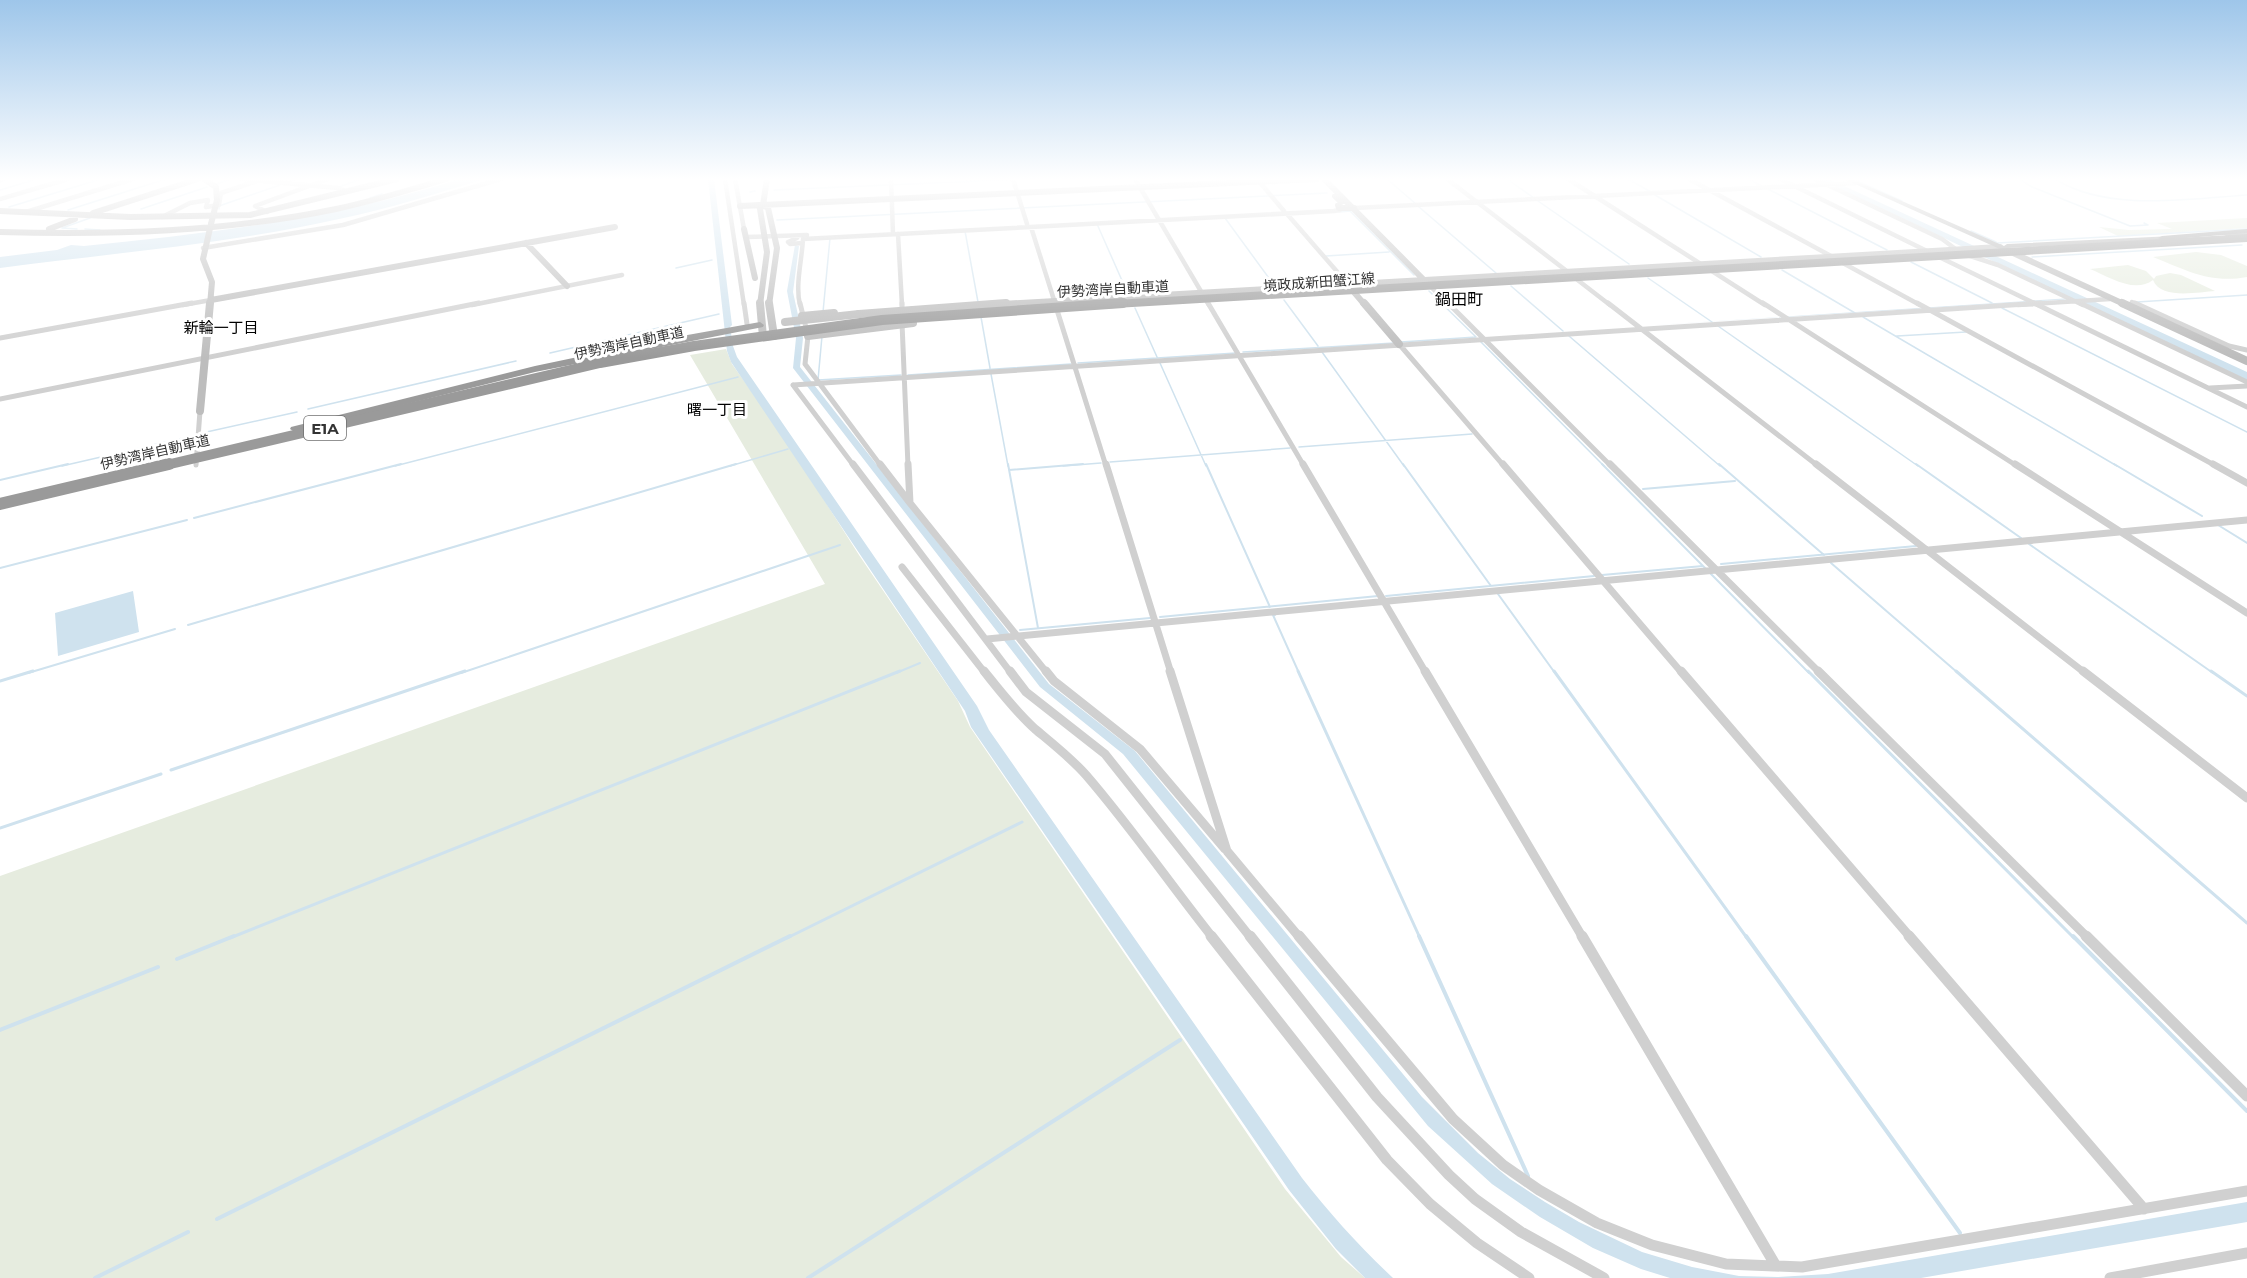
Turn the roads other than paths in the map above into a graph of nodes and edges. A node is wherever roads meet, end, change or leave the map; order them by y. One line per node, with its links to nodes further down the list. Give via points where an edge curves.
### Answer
1 (206, 239): 29 (main road)
2 (260, 239): 29 (street)
3 (550, 239): 26 (main road)
4 (733, 239): 64 (street)
5 (748, 239): 40 (main road)
6 (767, 239): 63 (main road, via 759,300)
7 (776, 239): 63 (main road, via 778,253)
8 (796, 239): 27 (street, via 788,242)
9 (805, 239): 27 (street)
10 (896, 239): 56 (street)
11 (1034, 239): 50 (street)
12 (1172, 239): 47 (street)
13 (1309, 239): 43 (street)
14 (1384, 239): 42 (main road)
15 (1525, 239): 38 (street)
16 (1661, 239): 36 (street)
17 (1799, 239): 33 (street)
18 (1902, 239): 31 (street)
19 (1941, 239): 51 (street, via 1947,247 1998,265)
20 (1968, 239): 30 (main road)
21 (1977, 239): 32 (main road)
22 (2154, 239): 32 (main road)
23 (2201, 239): 84 (highway, 伊勢湾岸自動車道 / E1A, bridge, via 853,318 646,349)
24 (2203, 239): 85 (highway, 伊勢湾岸自動車道 / E1A, bridge, via 854,322 650,353)
25 (2219, 239): 28 (highway)
26 (526, 243): 44 (main road); 49 (main road)
27 (802, 243): 60 (street, via 797,293)
28 (2173, 243): 32 (main road)
29 (203, 248): 49 (main road, via 202,267 212,282)
30 (1992, 250): 31 (main road, 境政成新田蟹江線, bridge); 32 (main road); 34 (main road, 境政成新田蟹江線, bridge)
31 (1927, 251): 33 (main road, 境政成新田蟹江線)
32 (2005, 251): 48 (main road)
33 (1831, 256): 36 (main road, 境政成新田蟹江線)
34 (1937, 256): 35 (main road, 境政成新田蟹江線); 53 (street)
35 (1841, 262): 37 (main road, 境政成新田蟹江線); 57 (street)
36 (1700, 264): 37 (street); 38 (main road, 境政成新田蟹江線)
37 (1711, 271): 41 (main road, 境政成新田蟹江線); 61 (street)
38 (1568, 272): 42 (main road, 境政成新田蟹江線)
39 (622, 275): 44 (street)
40 (755, 278)
41 (1575, 278): 45 (main road, 境政成新田蟹江線); 65 (street)
42 (1423, 279): 43 (main road, 境政成新田蟹江線); 45 (main road)
43 (1347, 283): 47 (main road, 境政成新田蟹江線)
44 (567, 286): 74 (street)
45 (1430, 286): 46 (main road, 境政成新田蟹江線); 70 (street)
46 (1353, 291): 52 (main road, 境政成新田蟹江線); 71 (main road)
47 (1203, 292): 50 (main road, 境政成新田蟹江線); 52 (street)
48 (2107, 299): 51 (street); 75 (main road)
49 (211, 300): 68 (street); 74 (main road)
50 (1054, 300): 55 (main road, 境政成新田蟹江線)
51 (2073, 300): 53 (street); 79 (street)
52 (1208, 301): 58 (main road, 境政成新田蟹江線); 73 (street)
53 (2032, 302): 57 (street); 80 (street)
54 (2132, 302): 72 (street)
55 (975, 305): 56 (main road); 63 (main road, 境政成新田蟹江線, bridge)
56 (902, 308): 60 (main road)
57 (1927, 309): 61 (street); 87 (street)
58 (1057, 310): 59 (main road, 境政成新田蟹江線); 76 (street)
59 (976, 315): 62 (main road); 66 (main road, 境政成新田蟹江線, bridge)
60 (802, 316): 67 (street)
61 (1785, 318): 65 (street); 92 (street)
62 (902, 323): 67 (main road); 77 (street)
63 (765, 324): 64 (highway); 66 (main road); 69 (main road)
64 (744, 326): 84 (highway, via 536,369)
65 (1640, 329): 70 (street); 93 (street)
66 (774, 336): 69 (main road, 境政成新田蟹江線)
67 (808, 336): 78 (street, via 805,364)
68 (0, 338)
69 (763, 338): 85 (highway, bridge, via 616,364)
70 (1483, 339): 71 (street); 95 (street)
71 (1399, 344): 73 (street); 96 (street)
72 (2247, 350)
73 (1241, 355): 76 (street); 97 (street)
74 (204, 358): 81 (street); 83 (main road)
75 (2246, 362)
76 (1074, 366): 77 (street); 99 (street)
77 (905, 377): 78 (street); 89 (street)
78 (816, 383): 89 (street); 101 (street, via 793,385)
79 (2247, 384): 80 (street)
80 (2209, 389): 82 (street)
81 (0, 399)
82 (2247, 407)
83 (200, 411): 86 (street)
84 (296, 429): 88 (highway, 伊勢湾岸自動車道 / E1A)
85 (236, 449): 90 (highway, 伊勢湾岸自動車道 / E1A, bridge)
86 (196, 465)
87 (2247, 483)
88 (0, 498)
89 (910, 503): 100 (street)
90 (0, 504)
91 (2247, 520): 92 (street)
92 (2120, 532): 93 (street); 98 (street)
93 (1927, 550): 95 (street); 102 (street)
94 (902, 567): 109 (street, via 1004,697 1086,775 1387,1160 1461,1230)
95 (1711, 570): 96 (street); 104 (street)
96 (1603, 580): 97 (street); 106 (street)
97 (1384, 600): 99 (street); 108 (street)
98 (2247, 613)
99 (1156, 621): 100 (street); 103 (street)
100 (1015, 635): 101 (street); 103 (street, via 1061,689 1140,749)
101 (990, 638): 110 (street, via 1026,692 1105,754 1420,1146 1475,1198 1506,1221)
102 (2247, 798)
103 (1227, 851): 108 (street, via 1453,1119 1503,1165 1598,1223 1652,1245 1726,1264)
104 (2247, 1096)
105 (2247, 1191): 106 (street)
106 (2144, 1209): 108 (street, via 1802,1268)
107 (2247, 1253): 111 (street)
108 (1776, 1266)
109 (1530, 1278)
110 (1604, 1278)
111 (2110, 1278)

